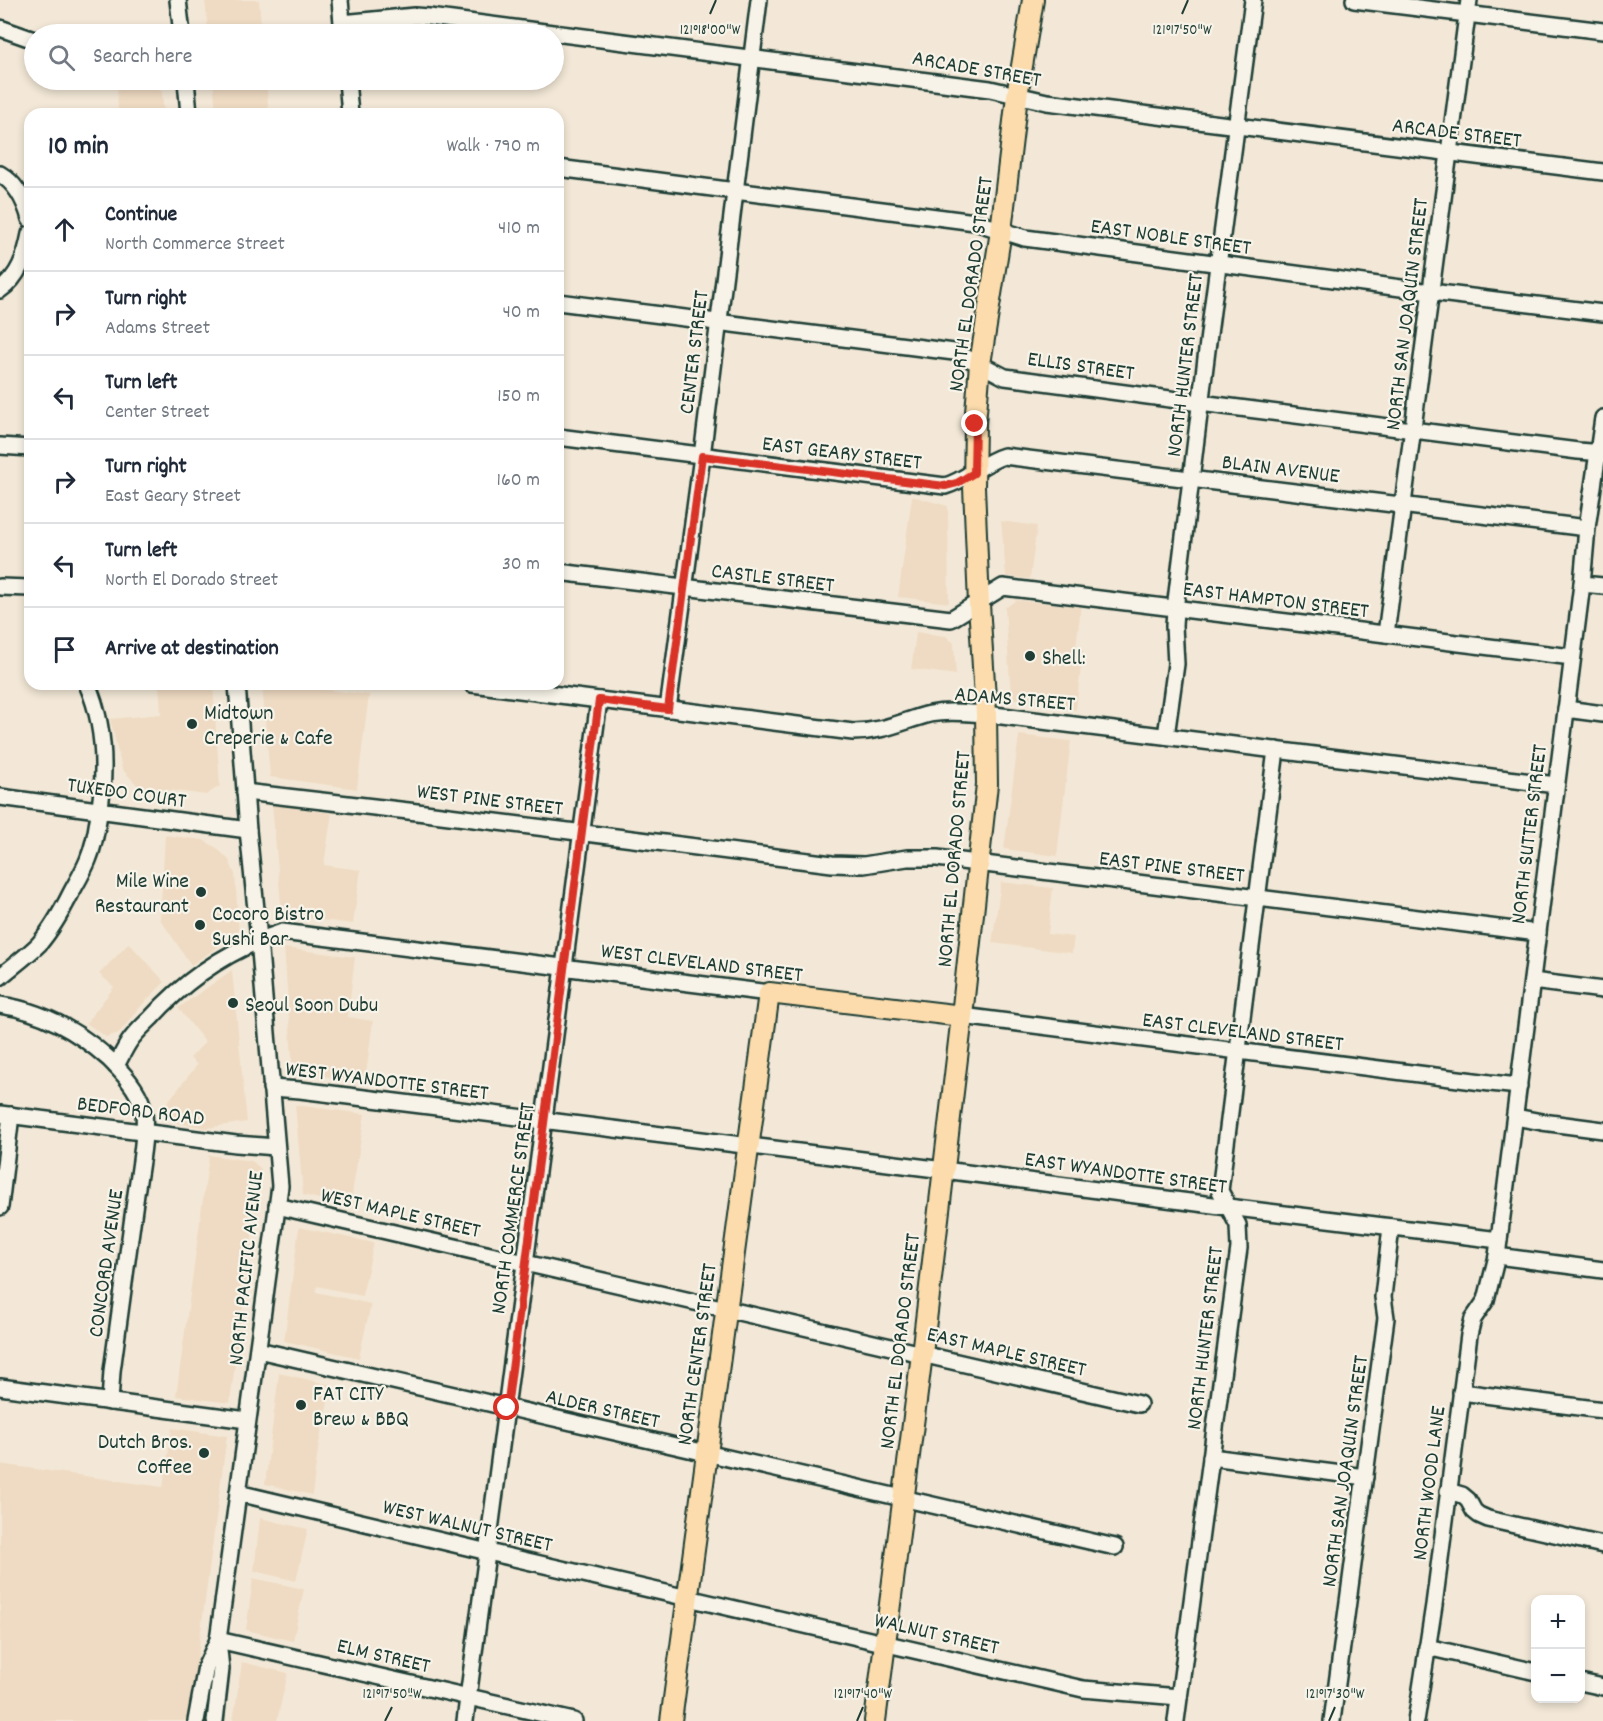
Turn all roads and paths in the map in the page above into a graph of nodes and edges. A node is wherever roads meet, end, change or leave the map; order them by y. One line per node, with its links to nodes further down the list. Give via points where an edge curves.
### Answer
1 (178, 0): 8 (street)
2 (340, 0): 9 (street)
3 (759, 0): 16 (street, CENTER STREET)
4 (1033, 0): 19 (main road, NORTH EL DORADO STREET)
5 (1253, 0): 22 (street, NORTH HUNTER STREET)
6 (1354, 0): 7 (street)
7 (1468, 7): 13 (street); 23 (street, NORTH SAN JOAQUIN STREET)
8 (181, 24)
9 (342, 24)
10 (368, 24): 11 (street, ARCADE STREET, via 403,17)
11 (484, 24)
12 (0, 28): 15 (street)
13 (1603, 31)
14 (564, 34): 16 (street, ARCADE STREET)
15 (24, 36)
16 (752, 58): 19 (street, ARCADE STREET, via 990,89); 27 (street, CENTER STREET)
17 (187, 90): 20 (street)
18 (348, 90): 21 (street)
19 (1017, 96): 22 (street, ARCADE STREET); 29 (main road, NORTH EL DORADO STREET)
20 (188, 108)
21 (349, 108)
22 (1237, 127): 23 (street, ARCADE STREET); 31 (street, NORTH HUNTER STREET)
23 (1449, 153): 25 (street, ARCADE STREET); 33 (street, NORTH SAN JOAQUIN STREET)
24 (564, 169): 27 (street, EAST NOBLE STREET)
25 (1603, 172)
26 (0, 174): 28 (street)
27 (735, 190): 29 (street, EAST NOBLE STREET, via 975,222); 36 (street, CENTER STREET)
28 (24, 200)
29 (1001, 231): 31 (street, EAST NOBLE STREET, via 1025,238); 37 (main road, NORTH EL DORADO STREET)
30 (24, 262): 32 (street)
31 (1218, 264): 33 (street, EAST NOBLE STREET); 38 (street, NORTH HUNTER STREET)
32 (0, 290)
33 (1431, 292): 35 (street, EAST NOBLE STREET); 40 (street, NORTH SAN JOAQUIN STREET)
34 (564, 303): 36 (street, ELLIS STREET)
35 (1603, 313)
36 (718, 322): 37 (street, ELLIS STREET, via 954,352); 45 (street, CENTER STREET)
37 (980, 364): 38 (street, ELLIS STREET, via 1005,377); 46 (main road, NORTH EL DORADO STREET)
38 (1200, 403): 40 (street, ELLIS STREET); 47 (street, NORTH HUNTER STREET)
39 (1603, 418): 44 (street, NORTH SUTTER STREET)
40 (1413, 430): 44 (street, ELLIS STREET); 48 (street, NORTH SAN JOAQUIN STREET)
41 (564, 438): 45 (street, EAST GEARY STREET)
42 (0, 446): 43 (street)
43 (24, 448)
44 (1601, 453): 49 (street, NORTH SUTTER STREET)
45 (702, 456): 46 (street, EAST GEARY STREET, via 945,486); 55 (street, CENTER STREET)
46 (974, 473): 47 (street, BLAIN AVENUE, via 1004,456); 56 (main road, NORTH EL DORADO STREET)
47 (1191, 478): 48 (street, BLAIN AVENUE); 57 (street, NORTH HUNTER STREET)
48 (1402, 506): 49 (street, BLAIN AVENUE); 58 (street, NORTH SAN JOAQUIN STREET)
49 (1587, 528): 51 (street, NORTH SUTTER STREET)
50 (564, 573): 55 (street, CASTLE STREET)
51 (1582, 584): 52 (street); 59 (street, NORTH SUTTER STREET)
52 (1603, 586)
53 (0, 587): 54 (street)
54 (24, 588)
55 (685, 588): 56 (street, CASTLE STREET, via 951,619); 64 (street, CENTER STREET)
56 (979, 604): 57 (street, EAST HAMPTON STREET, via 1003,587); 66 (main road, NORTH EL DORADO STREET)
57 (1175, 609): 58 (street, EAST HAMPTON STREET); 68 (street, NORTH HUNTER STREET, via 1176,664)
58 (1386, 634): 59 (street, EAST HAMPTON STREET)
59 (1572, 657): 65 (street, NORTH SUTTER STREET)
60 (89, 690): 73 (street, via 103,744)
61 (237, 690): 71 (street, NORTH PACIFIC AVENUE)
62 (520, 690): 63 (street, ADAMS STREET)
63 (599, 700): 64 (street, ADAMS STREET); 75 (street, NORTH COMMERCE STREET)
64 (668, 709): 66 (street, ADAMS STREET, via 853,732 884,729 933,714)
65 (1566, 709): 67 (street); 70 (street, NORTH SUTTER STREET)
66 (986, 714): 68 (street, ADAMS STREET); 77 (main road, NORTH EL DORADO STREET, via 987,784)
67 (1603, 714)
68 (1167, 736): 69 (street, ADAMS STREET)
69 (1276, 750): 70 (street, ADAMS STREET); 78 (street, NORTH HUNTER STREET)
70 (1556, 785): 79 (street, NORTH SUTTER STREET)
71 (245, 792): 74 (street, NORTH PACIFIC AVENUE); 75 (street, WEST PINE STREET)
72 (0, 797): 73 (street, TUXEDO COURT)
73 (100, 811): 74 (street, TUXEDO COURT); 82 (street, via 88,860 66,902 39,943)
74 (248, 830): 80 (street, NORTH PACIFIC AVENUE)
75 (581, 832): 76 (street, WEST PINE STREET); 81 (street, NORTH COMMERCE STREET)
76 (800, 860): 77 (street, EAST PINE STREET, via 864,865 937,858)
77 (979, 863): 78 (street, EAST PINE STREET); 87 (main road, NORTH EL DORADO STREET)
78 (1257, 898): 79 (street, EAST PINE STREET); 88 (street, NORTH HUNTER STREET)
79 (1538, 933): 83 (street, NORTH SUTTER STREET)
80 (259, 939): 81 (street, WEST CLEVELAND STREET, via 282,932); 89 (street, WEST CLEVELAND STREET, via 190,979 130,1040); 91 (street, NORTH PACIFIC AVENUE)
81 (565, 968): 85 (street, WEST CLEVELAND STREET); 94 (street, NORTH COMMERCE STREET)
82 (0, 977)
83 (1532, 981): 84 (street); 90 (street, NORTH SUTTER STREET)
84 (1603, 990)
85 (769, 993): 87 (main road, WEST CLEVELAND STREET); 97 (main road, NORTH CENTER STREET)
86 (0, 1005): 89 (street, CONCORD AVENUE, via 32,1012 69,1028)
87 (962, 1016): 88 (street, EAST CLEVELAND STREET); 99 (main road, NORTH EL DORADO STREET)
88 (1237, 1052): 90 (street, EAST CLEVELAND STREET); 102 (street, NORTH HUNTER STREET, via 1220,1191)
89 (116, 1066): 96 (street, CONCORD AVENUE, via 138,1096 144,1111)
90 (1519, 1086): 93 (street, NORTH SUTTER STREET)
91 (271, 1088): 94 (street, WEST WYANDOTTE STREET); 98 (street, NORTH PACIFIC AVENUE)
92 (6, 1115): 96 (street, BEDFORD ROAD); 101 (street)
93 (1515, 1117): 95 (street); 104 (street, NORTH SUTTER STREET)
94 (545, 1121): 97 (street, WEST WYANDOTTE STREET); 105 (street, NORTH COMMERCE STREET)
95 (1603, 1130)
96 (143, 1131): 98 (street, BEDFORD ROAD); 112 (street, CONCORD AVENUE)
97 (747, 1146): 99 (street, EAST WYANDOTTE STREET); 107 (main road, NORTH CENTER STREET)
98 (276, 1147): 100 (street, NORTH PACIFIC AVENUE, via 280,1186)
99 (944, 1170): 102 (street, EAST WYANDOTTE STREET); 109 (main road, NORTH EL DORADO STREET)
100 (277, 1206): 105 (street, WEST MAPLE STREET); 108 (street, NORTH PACIFIC AVENUE)
101 (0, 1207)
102 (1228, 1207): 103 (street, EAST WYANDOTTE STREET); 118 (street, NORTH HUNTER STREET, via 1239,1229 1239,1248)
103 (1391, 1227): 104 (street, EAST WYANDOTTE STREET); 119 (street, NORTH SAN JOAQUIN STREET, via 1383,1297 1386,1318)
104 (1498, 1248): 106 (street, EAST WYANDOTTE STREET); 111 (street, NORTH WOOD LANE, via 1486,1299 1468,1335)
105 (526, 1263): 107 (street, WEST MAPLE STREET); 114 (street, NORTH COMMERCE STREET)
106 (1603, 1270)
107 (725, 1307): 109 (street, EAST MAPLE STREET); 117 (main road, NORTH CENTER STREET)
108 (258, 1350): 114 (street, ALDER STREET); 116 (street, NORTH PACIFIC AVENUE)
109 (922, 1354): 113 (street, EAST MAPLE STREET); 122 (main road, NORTH EL DORADO STREET)
110 (0, 1387): 112 (street)
111 (1461, 1392): 115 (street); 120 (street, NORTH WOOD LANE)
112 (110, 1402): 116 (street)
113 (1139, 1404)
114 (507, 1408): 117 (street, ALDER STREET); 125 (street, NORTH COMMERCE STREET)
115 (1603, 1410)
116 (248, 1420): 121 (street, NORTH PACIFIC AVENUE)
117 (706, 1454): 122 (street, ALDER STREET); 126 (main road, NORTH CENTER STREET)
118 (1211, 1457): 119 (street); 134 (street, NORTH HUNTER STREET)
119 (1365, 1477): 142 (street, NORTH SAN JOAQUIN STREET)
120 (1448, 1491): 123 (street, via 1462,1495 1474,1511 1488,1519); 129 (street, NORTH WOOD LANE)
121 (238, 1493): 125 (street, WEST WALNUT STREET); 127 (street, NORTH PACIFIC AVENUE)
122 (902, 1497): 124 (street, ALDER STREET); 128 (main road, NORTH EL DORADO STREET)
123 (1603, 1545)
124 (1115, 1547)
125 (488, 1552): 126 (street, WEST WALNUT STREET); 133 (street, NORTH COMMERCE STREET)
126 (688, 1599): 128 (street, WALNUT STREET); 139 (main road, NORTH CENTER STREET)
127 (218, 1640): 133 (street, ELM STREET); 135 (street, NORTH PACIFIC AVENUE, via 206,1666); 136 (street, NORTH PACIFIC AVENUE, via 221,1669)
128 (884, 1643): 134 (street, WALNUT STREET, via 1083,1689); 140 (main road, NORTH EL DORADO STREET)
129 (1427, 1647): 130 (street); 143 (street, NORTH WOOD LANE)
130 (1531, 1671)
131 (1585, 1683): 132 (street)
132 (1603, 1688)
133 (469, 1697): 137 (street, NORTH COMMERCE STREET); 138 (street, ELM STREET)
134 (1179, 1697): 141 (street, NORTH HUNTER STREET)
135 (196, 1721)
136 (215, 1721)
137 (465, 1721)
138 (574, 1721)
139 (671, 1721)
140 (874, 1721)
141 (1176, 1721)
142 (1332, 1721)
143 (1416, 1721)

